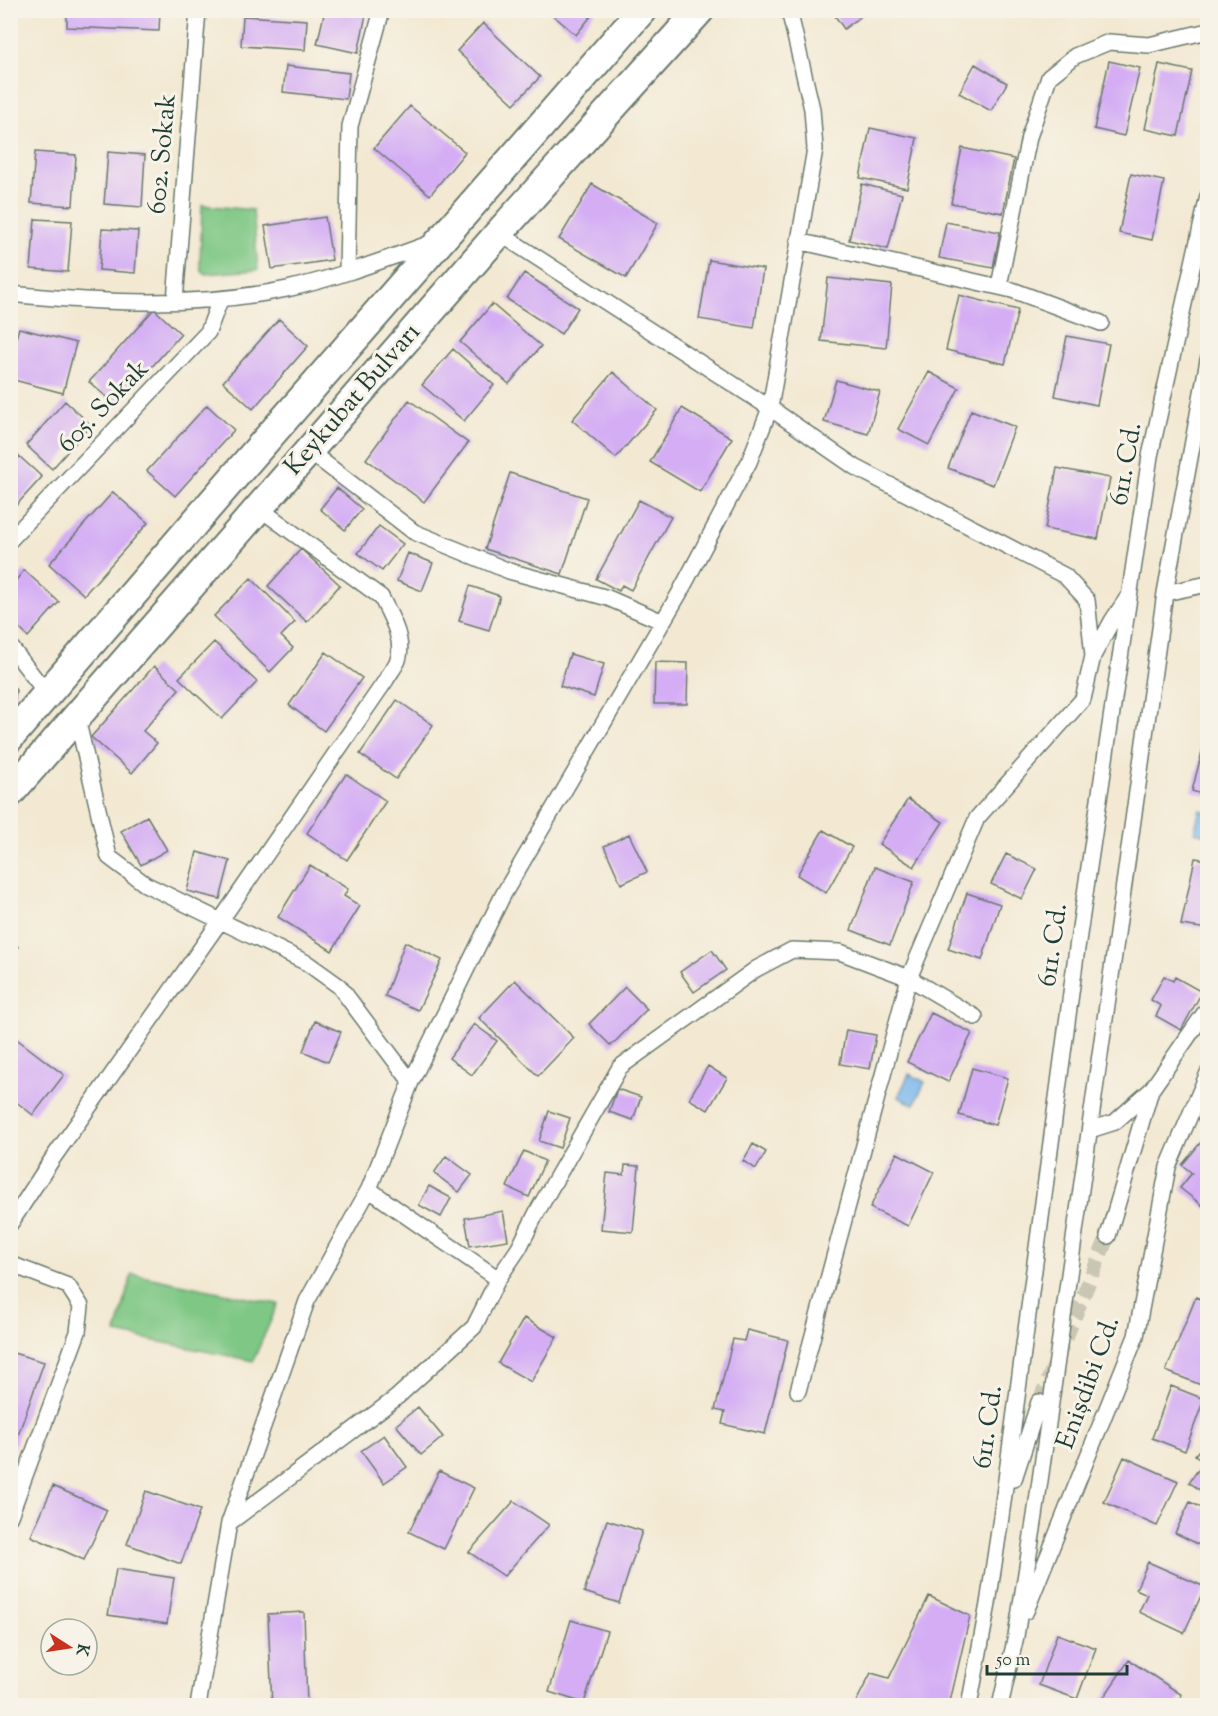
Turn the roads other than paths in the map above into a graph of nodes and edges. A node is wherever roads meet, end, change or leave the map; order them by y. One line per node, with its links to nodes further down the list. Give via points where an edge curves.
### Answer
1 (198, 10): 15 (street, 602. Sokak)
2 (382, 10): 11 (street, via 350,126)
3 (642, 10): 9 (highway, Keykubat Bulvarı)
4 (700, 10): 8 (highway, Keykubat Bulvarı)
5 (789, 10): 10 (street, via 812,109 815,149)
6 (1208, 31): 12 (street, via 1149,45 1109,42 1076,56 1049,77 1029,137)
7 (1208, 196): 24 (street, 611. Cd., via 1150,456)
8 (499, 233): 18 (street); 19 (highway, Keykubat Bulvarı)
9 (444, 239): 11 (street); 28 (highway, Keykubat Bulvarı)
10 (798, 241): 12 (street); 18 (street)
11 (347, 272): 14 (street, via 287,289)
12 (999, 286): 16 (street)
13 (10, 294): 15 (street, via 77,301)
14 (220, 300): 15 (street); 21 (street, 605. Sokak, via 208,332)
15 (175, 301)
16 (1101, 323)
17 (1208, 360): 23 (street)
18 (770, 408): 25 (street, via 749,462); 27 (street, via 855,467 1065,576 1087,600)
19 (309, 451): 20 (highway, Keykubat Bulvarı); 25 (street, via 414,532 509,571 608,598)
20 (259, 508): 29 (highway, Keykubat Bulvarı); 32 (street, via 381,597 396,631 398,659)
21 (10, 540)
22 (1208, 584): 23 (street)
23 (1165, 593): 39 (street)
24 (1130, 595): 27 (street); 48 (street, 611. Cd., via 1077,948)
25 (663, 622): 37 (street, via 503,895)
26 (10, 646): 28 (street)
27 (1094, 656): 33 (street, via 1083,699 976,818)
28 (46, 694): 30 (highway, Keykubat Bulvarı)
29 (76, 718): 31 (highway, Keykubat Bulvarı); 32 (street, via 109,857 145,884)
30 (10, 737)
31 (10, 793)
32 (221, 920): 37 (street, via 307,963 339,986); 41 (street)
33 (909, 978): 35 (street); 44 (street, via 840,952 792,950 756,969 620,1067); 45 (street)
34 (1208, 1008): 38 (street)
35 (975, 1017)
36 (1208, 1073): 50 (street, Enişdibi Cd., via 1168,1167 1136,1336)
37 (411, 1082): 40 (street)
38 (1151, 1090): 39 (street, via 1115,1122); 42 (street)
39 (1090, 1130): 50 (street)
40 (369, 1190): 44 (street); 49 (street, via 308,1301)
41 (10, 1224)
42 (1108, 1236)
43 (10, 1264): 47 (street, via 68,1286 81,1306 78,1332)
44 (498, 1279): 49 (street, via 474,1326 405,1390)
45 (798, 1391)
46 (1039, 1401): 48 (street)
47 (10, 1516)
48 (1001, 1517): 52 (street, 611. Cd.)
49 (229, 1523): 51 (street)
50 (1016, 1636): 53 (street)
51 (198, 1706)
52 (969, 1706)
53 (1000, 1706)

